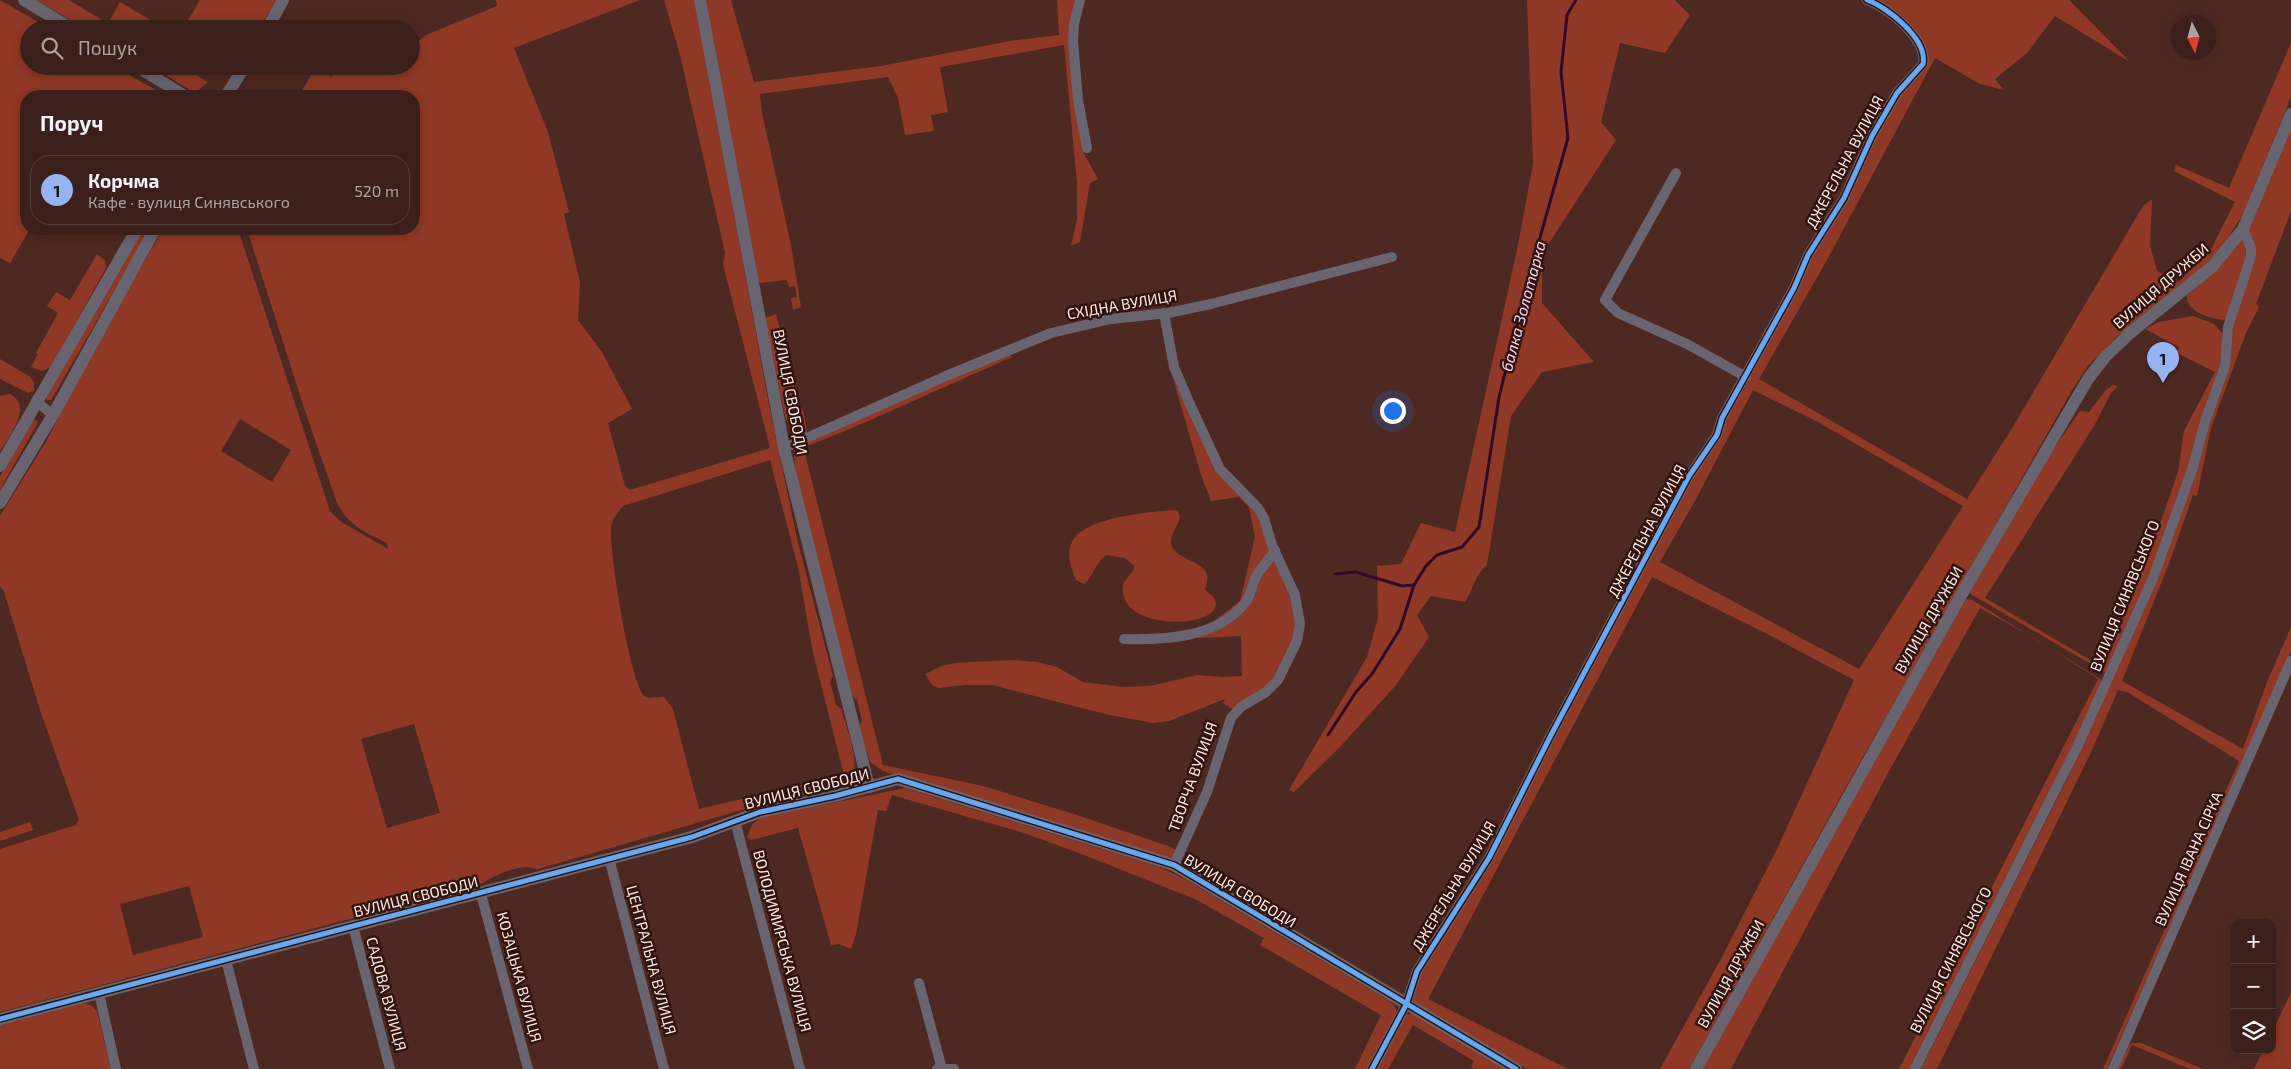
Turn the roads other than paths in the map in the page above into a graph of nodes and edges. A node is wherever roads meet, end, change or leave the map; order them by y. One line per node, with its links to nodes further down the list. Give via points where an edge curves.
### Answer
1 (24, 0): 6 (street)
2 (284, 0): 7 (street)
3 (700, 0): 23 (street, ВУЛИЦЯ СВОБОДИ)
4 (1080, 0): 13 (street, via 1073,41 1078,100)
5 (1866, 0): 20 (street, ДЖЕРЕЛЬНА ВУЛИЦЯ, via 1900,19 1920,47 1923,64 1897,93 1872,136 1844,198 1808,255)
6 (57, 20)
7 (272, 20)
8 (151, 75): 10 (street)
9 (239, 75): 11 (street)
10 (175, 90)
11 (230, 90)
12 (2291, 114): 15 (street)
13 (1087, 148)
14 (1676, 172): 20 (street, via 1605,300 1618,313 1687,344)
15 (2242, 228): 50 (street, ВУЛИЦЯ ДРУЖБИ, via 2213,266 2130,334 2088,379 1963,592); 51 (street, ВУЛИЦЯ СИНЯВСЬКОГО, via 2251,256 2228,327 2225,366 2153,578 2078,745)
16 (133, 235): 21 (street)
17 (152, 235): 22 (street)
18 (1392, 257): 19 (street, СХІДНА ВУЛИЦЯ, via 1258,293)
19 (1164, 313): 23 (street, СХІДНА ВУЛИЦЯ, via 1111,319 1051,333); 26 (street, ТВОРЧА ВУЛИЦЯ, via 1174,367 1215,461 1258,508)
20 (1746, 377): 38 (street, ДЖЕРЕЛЬНА ВУЛИЦЯ, via 1722,418 1717,435 1679,494 1489,858 1417,971)
21 (36, 402): 22 (street); 24 (street)
22 (53, 415): 25 (street)
23 (784, 448): 29 (street, ВУЛИЦЯ СВОБОДИ)
24 (0, 466)
25 (0, 503)
26 (1275, 550): 27 (street, via 1256,574 1246,602 1226,620 1191,634); 32 (street, ТВОРЧА ВУЛИЦЯ, via 1297,604 1300,624 1297,640 1287,665 1273,686 1241,707 1231,718 1207,792)
27 (1124, 639)
28 (2291, 660): 52 (street, ВУЛИЦЯ ІВАНА СІРКА)
29 (869, 787): 30 (street, ВУЛИЦЯ СВОБОДИ, via 771,809); 32 (street, ВУЛИЦЯ СВОБОДИ, via 898,779)
30 (735, 821): 31 (street, ВУЛИЦЯ СВОБОДИ, via 692,837); 45 (street, ВОЛОДИМИРСЬКА ВУЛИЦЯ)
31 (609, 858): 33 (street, ВУЛИЦЯ СВОБОДИ); 44 (street, ЦЕНТРАЛЬНА ВУЛИЦЯ)
32 (1174, 865): 38 (street, ВУЛИЦЯ СВОБОДИ)
33 (481, 894): 34 (street, ВУЛИЦЯ СВОБОДИ); 43 (street, КОЗАЦЬКА ВУЛИЦЯ)
34 (353, 926): 35 (street, ВУЛИЦЯ СВОБОДИ); 42 (street, САДОВА ВУЛИЦЯ)
35 (226, 960): 37 (street, ВУЛИЦЯ СВОБОДИ); 41 (street)
36 (919, 983): 46 (street)
37 (99, 993): 39 (street, ВУЛИЦЯ СВОБОДИ); 40 (street)
38 (1406, 1005): 48 (street, ДЖЕРЕЛЬНА ВУЛИЦЯ); 49 (street, ВУЛИЦЯ СВОБОДИ)
39 (0, 1019)
40 (116, 1069)
41 (254, 1069)
42 (390, 1069)
43 (528, 1069)
44 (664, 1069)
45 (800, 1069)
46 (940, 1069): 47 (street)
47 (954, 1069)
48 (1372, 1069)
49 (1516, 1069)
50 (1696, 1069)
51 (1915, 1069)
52 (2113, 1069)

